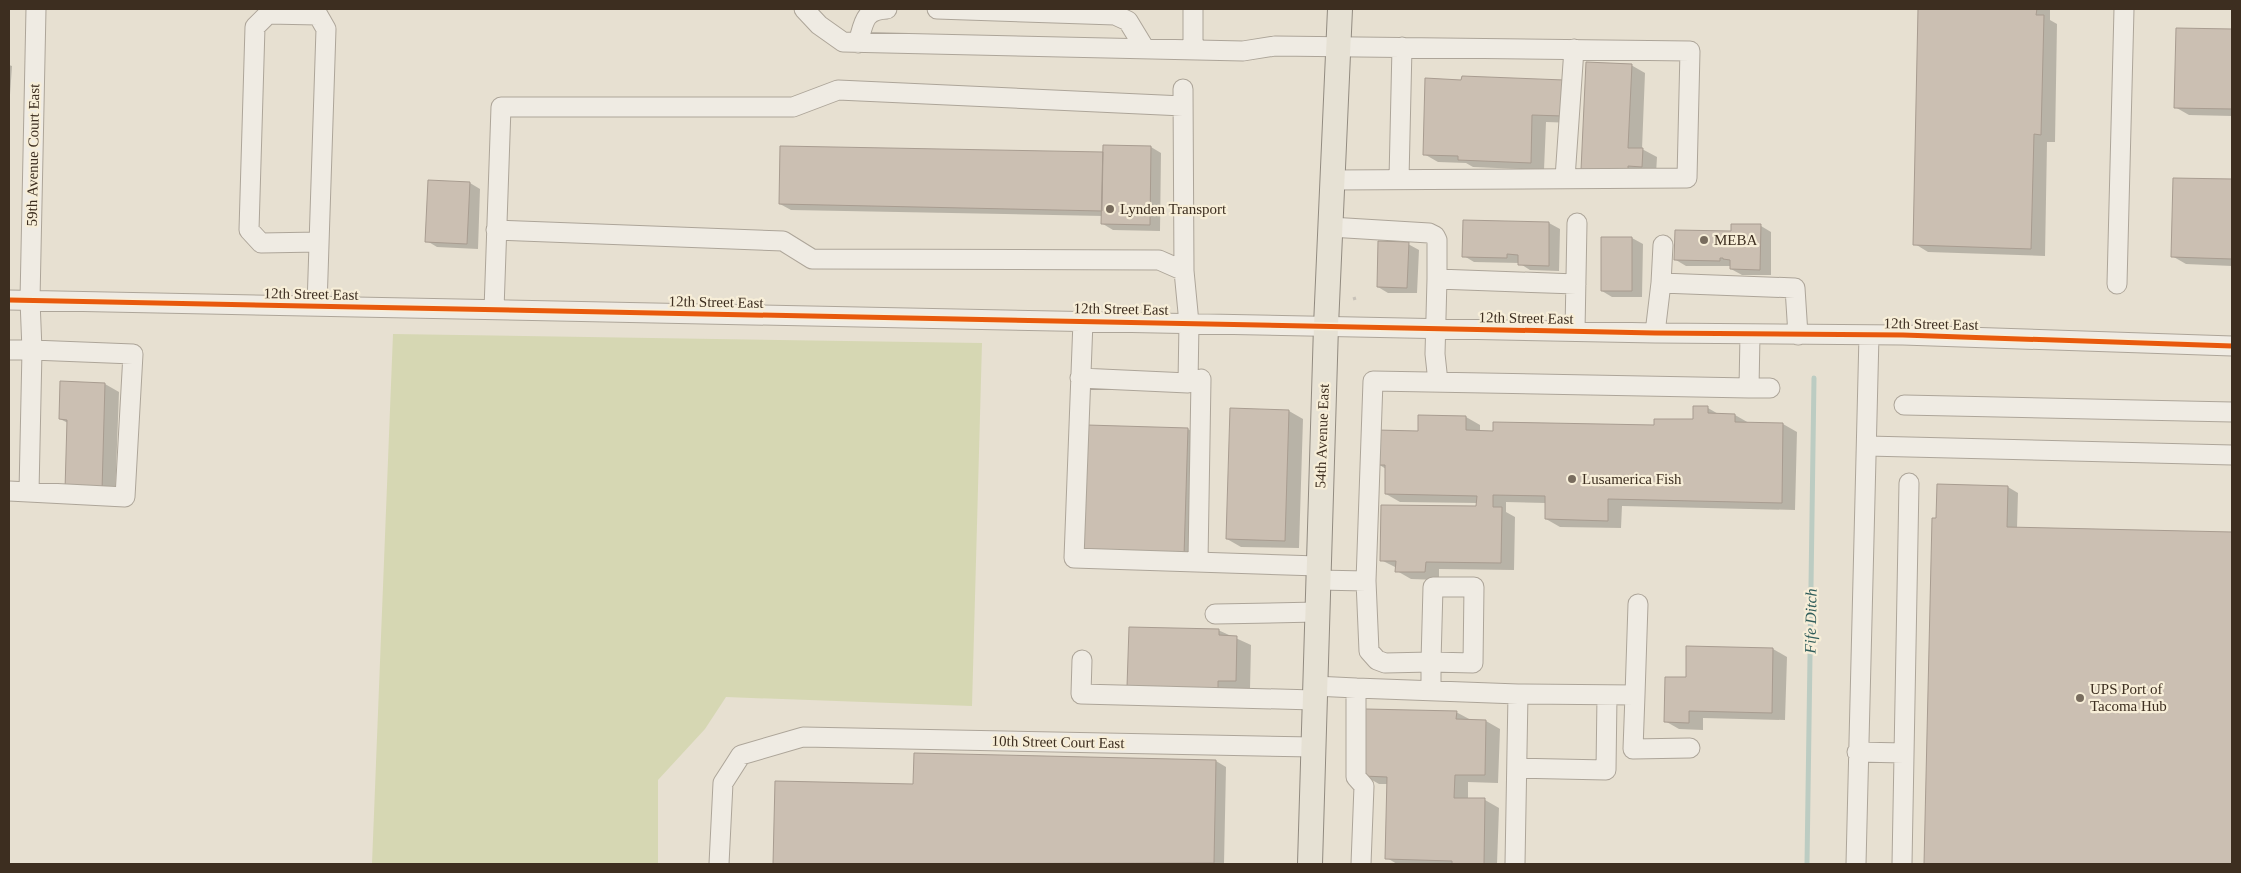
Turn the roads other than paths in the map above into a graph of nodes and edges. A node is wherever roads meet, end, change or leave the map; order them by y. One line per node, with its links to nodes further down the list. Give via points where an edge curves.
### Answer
1 (36, 9): 29 (street, 59th Avenue Court East)
2 (804, 9): 9 (street, via 819,25 843,42)
3 (937, 9): 4 (street)
4 (984, 9): 12 (street, via 1115,15 1128,21)
5 (1194, 9): 13 (street)
6 (1340, 9): 10 (main road, 54th Avenue East)
7 (2124, 9): 27 (street)
8 (875, 10): 9 (street, via 866,18)
9 (858, 43): 12 (street)
10 (1338, 46): 11 (street); 13 (street); 17 (main road, 54th Avenue East)
11 (1402, 47): 14 (street); 16 (street)
12 (1145, 49): 13 (street)
13 (1192, 50)
14 (1574, 50): 15 (street); 15 (street, via 1690,51 1687,178)
15 (1565, 178): 16 (street)
16 (1399, 179): 17 (street)
17 (1332, 180): 19 (main road, 54th Avenue East)
18 (1577, 223): 26 (street)
19 (1330, 227): 24 (street, via 1429,232 1436,240); 34 (main road, 54th Avenue East)
20 (496, 230): 23 (street, via 783,241 812,259 1159,260); 23 (street, via 501,107 793,106 838,90 1183,98); 31 (street)
21 (319, 242): 21 (street, via 326,29 318,15 268,14 255,27 249,230 261,243); 30 (street)
22 (1663, 245): 25 (street)
23 (1184, 270): 33 (street)
24 (1437, 279): 26 (street); 35 (street)
25 (1661, 283): 37 (street); 39 (street, via 1795,288)
26 (1576, 284): 36 (street)
27 (2117, 284)
28 (9, 300): 29 (street, 12th Street East)
29 (30, 300): 30 (street, 12th Street East); 43 (street, 59th Avenue Court East)
30 (317, 306): 31 (street, 12th Street East)
31 (494, 310): 32 (street, 12th Street East)
32 (1083, 321): 33 (street, 12th Street East); 44 (street)
33 (1189, 323): 34 (street, 12th Street East); 46 (street)
34 (1326, 326): 35 (street, 12th Street East); 57 (main road, 54th Avenue East)
35 (1436, 329): 36 (street, 12th Street East); 45 (street)
36 (1575, 331): 37 (street, 12th Street East)
37 (1655, 333): 38 (street, 12th Street East)
38 (1750, 335): 39 (street, 12th Street East); 47 (street)
39 (1798, 335): 40 (street, 12th Street East)
40 (1869, 335): 41 (street, 12th Street East); 51 (street)
41 (2232, 346)
42 (9, 350): 43 (street)
43 (32, 350): 55 (street, 59th Avenue Court East); 55 (street, via 132,354 125,496)
44 (1080, 378): 46 (street); 56 (street, via 1074,558)
45 (1438, 382): 47 (street); 58 (street, via 1373,381)
46 (1188, 383): 56 (street, via 1201,379)
47 (1749, 388): 48 (street)
48 (1770, 388)
49 (1904, 405): 50 (street)
50 (2232, 412)
51 (1867, 446): 52 (street); 71 (street)
52 (2232, 456)
53 (1910, 483): 72 (street)
54 (9, 491): 55 (street)
55 (29, 492)
56 (1198, 561): 57 (street)
57 (1318, 573): 58 (street); 60 (main road, 54th Avenue East)
58 (1366, 581): 64 (street, via 1369,651 1385,663 1431,662)
59 (1638, 604): 67 (street)
60 (1317, 612): 61 (street); 65 (main road, 54th Avenue East)
61 (1215, 614)
62 (1082, 660): 65 (street, via 1081,694)
63 (1356, 688): 64 (street); 65 (street); 76 (street, via 1356,777 1364,786)
64 (1431, 690): 66 (street)
65 (1314, 693): 69 (main road, 54th Avenue East)
66 (1518, 694): 68 (street); 73 (street)
67 (1635, 695): 68 (street); 70 (street, via 1633,748)
68 (1607, 696): 73 (street, via 1606,770)
69 (1313, 747): 74 (street, 10th Street Court East, via 803,737 741,755 723,783); 75 (main road, 54th Avenue East)
70 (1690, 748)
71 (1857, 752): 72 (street); 78 (street)
72 (1904, 753): 79 (street)
73 (1516, 768): 77 (street)
74 (719, 864)
75 (1310, 864)
76 (1362, 864)
77 (1515, 864)
78 (1856, 864)
79 (1902, 864)

